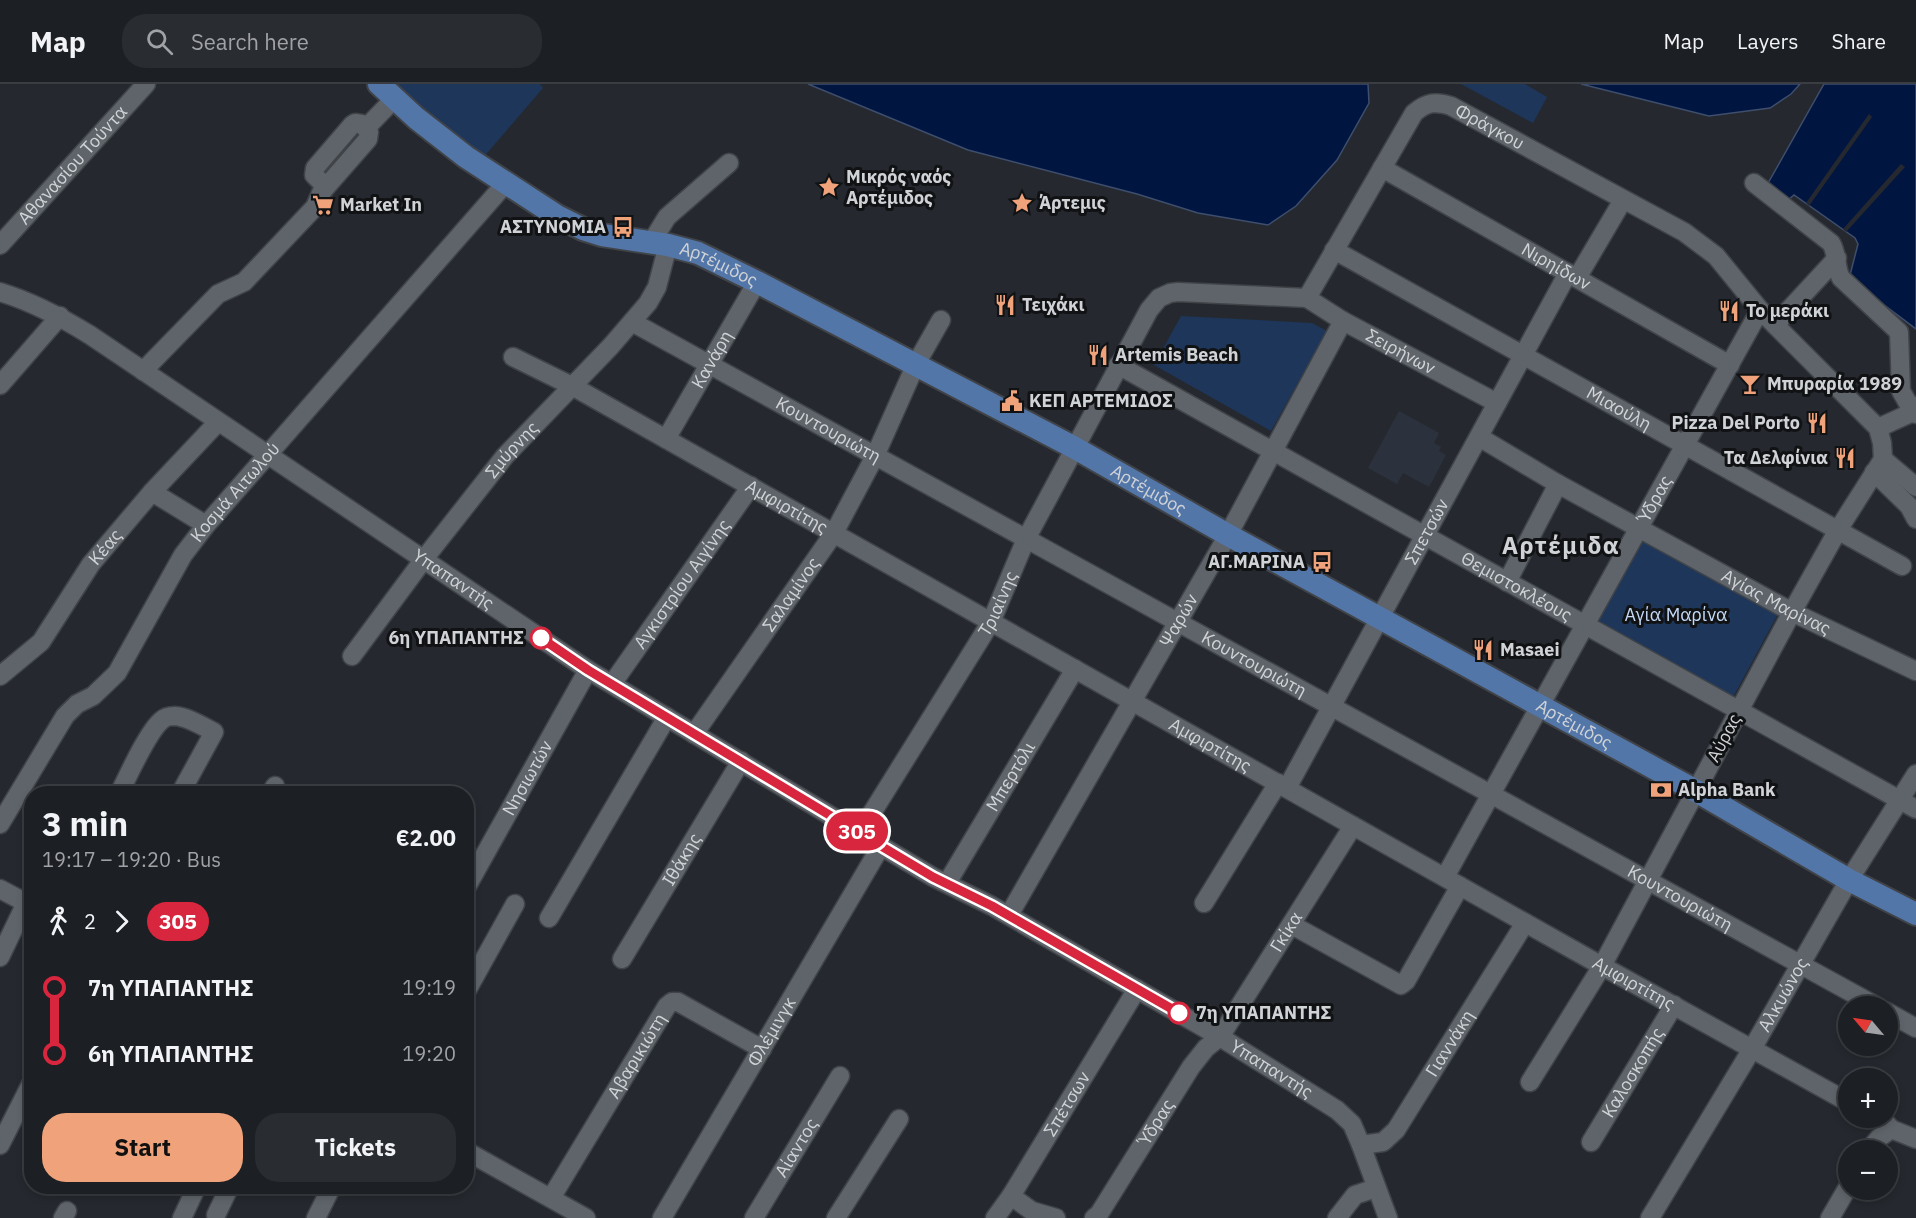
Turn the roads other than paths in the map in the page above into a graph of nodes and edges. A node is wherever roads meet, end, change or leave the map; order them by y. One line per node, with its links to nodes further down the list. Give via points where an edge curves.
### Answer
1 (146, 84): 9 (street, Αθανασίου Τούντα)
2 (386, 92): 6 (main road, Αρτέμιδος, via 439,137); 28 (street, via 366,128 358,123 352,125 315,168 314,175 326,187 315,207 244,282 218,294)
3 (729, 163): 8 (street, Σμύρνης, via 667,217)
4 (1382, 168): 7 (street, Φράγκου, via 1414,113 1425,104 1437,102); 10 (street, Φράγκου); 12 (street, Νιρηίδων)
5 (1754, 183): 11 (street, via 1830,242)
6 (506, 184): 8 (main road, Αρτέμιδος, via 583,229); 40 (street, Κοσμά Αιτωλού)
7 (1623, 200): 12 (street, Σπετσών); 16 (street, Φράγκου, via 1684,232 1716,256)
8 (659, 244): 13 (main road, Αρτέμιδος, via 698,253); 20 (street, Σμύρνης, via 657,287)
9 (0, 246)
10 (1334, 250): 15 (street, Φράγκου); 22 (street, Μιαούλη)
11 (1837, 258): 21 (street); 32 (street, via 1841,278 1900,333 1900,391)
12 (1573, 276): 22 (street, Σπετσών); 27 (street, Νιρηίδων)
13 (756, 282): 24 (main road, Αρτέμιδος); 25 (street, Κανάρη)
14 (0, 292): 17 (street, Υπαπαντής)
15 (1307, 298): 19 (street, Σειρήνων); 26 (street, via 1170,292 1153,303)
16 (1761, 310): 21 (street, Φράγκου); 27 (street, Ύδρας)
17 (60, 316): 28 (street, Υπαπαντής); 29 (street)
18 (941, 320): 24 (street, Σαλαμίνος)
19 (1343, 321): 31 (street, Σειρήνων); 39 (street, Ψαρών)
20 (632, 322): 25 (street, Κουντουριώτη); 30 (street, Σμύρνης)
21 (1775, 325): 34 (street, Φράγκου)
22 (1523, 355): 31 (street, Σπετσών); 37 (street, Μιαούλη)
23 (513, 357): 30 (street, Αμφιρτίτης)
24 (916, 364): 38 (main road, Αρτέμιδος); 41 (street, Σαλαμίνος)
25 (710, 365): 36 (street, Κανάρη); 41 (street, Κουντουριώτη)
26 (1118, 365): 38 (street, Τριαίνης); 39 (street, Θεμιστοκλέους)
27 (1730, 365): 37 (street, Ύδρας)
28 (143, 371): 33 (street, Υπαπαντής)
29 (0, 385)
30 (572, 386): 36 (street, Αμφιρτίτης); 55 (street, Σμύρνης, via 505,456)
31 (1497, 403): 35 (street, Σπετσών)
32 (1915, 410): 34 (street)
33 (218, 422): 40 (street, Υπαπαντής); 46 (street, Κέας)
34 (1878, 429): 42 (street, via 1882,443)
35 (1479, 436): 43 (street, Αγίας Μαρίνας); 53 (street, Σπετσών)
36 (666, 439): 44 (street, Αμφιρτίτης)
37 (1685, 445): 49 (street, Ύδρας); 50 (street, Μιαούλη)
38 (1075, 448): 52 (main road, Αρτέμιδος); 54 (street, Τριαίνης)
39 (1272, 452): 52 (street, Ψαρών); 53 (street, Θεμιστοκλέους)
40 (268, 454): 48 (street, Κοσμά Αιτωλού); 55 (street, Υπαπαντής)
41 (875, 456): 51 (street, Σαλαμίνος); 54 (street, Κουντουριώτη)
42 (1878, 466): 45 (street); 47 (street); 50 (street, Αύρας)
43 (1558, 484): 49 (street, Αγίας Μαρίνας); 57 (street)
44 (751, 486): 51 (street, Αμφιρτίτης); 68 (street, Αγκιστρίου Αιγίνης)
45 (1916, 487)
46 (152, 492): 48 (street); 67 (street, Κέας, via 91,564 41,642)
47 (1916, 519)
48 (206, 525): 84 (street, Κοσμά Αιτωλού, via 183,555 117,673 64,716)
49 (1639, 529): 58 (street, Αγίας Μαρίνας); 62 (street, Ύδρας)
50 (1838, 530): 56 (street, Μιαούλη); 58 (street, Αύρας)
51 (834, 533): 60 (street, Αμφιρτίτης); 74 (street, Σαλαμίνος)
52 (1228, 536): 59 (main road, Αρτέμιδος); 61 (street, Ψαρών)
53 (1424, 536): 57 (street, Θεμιστοκλέους); 59 (street, Σπετσών)
54 (1026, 539): 60 (street, Τριαίνης); 61 (street, Κουντουριώτη)
55 (424, 559): 63 (street, Σμύρνης); 65 (street, Υπαπαντής)
56 (1902, 566)
57 (1507, 582): 62 (street, Θεμιστοκλέους)
58 (1792, 612): 66 (street, Αγίας Μαρίνας); 72 (street, Αύρας)
59 (1379, 619): 70 (main road, Αρτέμιδος); 71 (street, Σπετσών)
60 (992, 622): 64 (street, Αμφιρτίτης); 86 (street, Τριαίνης)
61 (1178, 623): 69 (street, Ψαρών); 71 (street, Κουντουριώτη)
62 (1585, 625): 70 (street, Ύδρας); 72 (street, Θεμιστοκλέους)
63 (352, 656)
64 (1075, 669): 69 (street, Αμφιρτίτης); 92 (street, Μπερτόλι)
65 (588, 670): 68 (street, Υπαπαντής); 88 (street, Νησιωτών)
66 (1916, 671)
67 (0, 676)
68 (612, 684): 73 (street, Υπαπαντής)
69 (1133, 702): 79 (street, Αμφιρτίτης); 99 (street, Ψαρών)
70 (1541, 705): 80 (main road, Αρτέμιδος); 81 (street, Ύδρας)
71 (1331, 707): 79 (street, Σπετσών); 81 (street, Κουντουριώτη)
72 (1739, 711): 80 (street, Αύρας); 82 (street, Θεμιστοκλέους)
73 (667, 717): 74 (street, Υπαπαντής); 100 (street)
74 (694, 734): 75 (street, Υπαπαντής)
75 (741, 761): 86 (street, Υπαπαντής); 104 (street, Ιθάκης)
76 (1916, 774): 82 (street, Αλκυώνος)
77 (123, 786): 78 (street, via 161,720 168,716 187,719 214,732)
78 (184, 786)
79 (1282, 786): 85 (street, Αμφιρτίτης); 95 (street, Σπετσών)
80 (1696, 791): 89 (main road, Αρτέμιδος); 90 (street, Αύρας)
81 (1491, 795): 90 (street, Κουντουριώτη); 91 (street, Ύδρας)
82 (1900, 800): 83 (street, Θεμιστοκλέους); 89 (street, Αλκυώνος)
83 (1916, 809)
84 (0, 824)
85 (1353, 826): 91 (street, Αμφιρτίτης); 102 (street, Γκίκα)
86 (860, 832): 87 (street, Υπαπαντής)
87 (881, 846): 92 (street, Υπαπαντής); 114 (street, Φλέμινγκ)
88 (474, 874)
89 (1850, 880): 98 (main road, Αρτέμιδος); 105 (street, Αλκυώνος)
90 (1648, 881): 105 (street, Κουντουριώτη); 106 (street, Αύρας)
91 (1453, 882): 101 (street, Αμφιρτίτης); 102 (street, Ύδρας, via 1401,985)
92 (947, 883): 99 (street, Υπαπαντής)
93 (0, 888): 94 (street)
94 (24, 902)
95 (1204, 903)
96 (515, 904): 107 (street)
97 (24, 914): 103 (street)
98 (1916, 914)
99 (1009, 915): 108 (street, Υπαπαντής)
100 (549, 918)
101 (1525, 923): 106 (street, Αμφιρτίτης); 125 (street, Γιαννάκη, via 1396,1130 1383,1142)
102 (1292, 925): 113 (street, Γκίκα)
103 (0, 957)
104 (622, 959)
105 (1800, 965): 109 (street, Κουντουριώτη); 115 (street, Αλκυώνος)
106 (1602, 966): 110 (street, Αμφιρτίτης); 117 (street, Αύρας)
107 (474, 978)
108 (1137, 989): 113 (street, Υπαπαντής); 131 (street, Σπέτσων)
109 (1857, 996)
110 (1674, 1005): 115 (street, Αμφιρτίτης); 123 (street, Καλοσκοπής)
111 (1898, 1018): 112 (street)
112 (1916, 1028)
113 (1220, 1037): 125 (street, Υπαπαντής, via 1337,1110 1352,1124); 135 (street, Ύδρας, via 1191,1067)
114 (762, 1049): 132 (street, Αβαρικιώτη, via 672,1002); 139 (street, Φλέμινγκ)
115 (1752, 1049): 118 (street, Αμφιρτίτης); 146 (street, Αλκυώνος)
116 (840, 1076): 140 (street, Αίαντος)
117 (1530, 1082)
118 (1838, 1096)
119 (24, 1098): 124 (street)
120 (899, 1119): 141 (street)
121 (1893, 1128): 122 (street)
122 (1916, 1139)
123 (1591, 1142)
124 (1, 1143)
125 (1361, 1145): 127 (street, Υπαπαντής)
126 (474, 1155): 132 (street)
127 (1376, 1188): 144 (street, via 1355,1195); 145 (street, Υπαπαντής)
128 (193, 1194): 136 (street)
129 (226, 1194): 134 (street)
130 (328, 1194): 137 (street)
131 (1011, 1196): 142 (street, Σπέτσων); 143 (street, via 1032,1211)
132 (551, 1198): 138 (street)
133 (1840, 1200): 147 (street)
134 (216, 1215)
135 (1097, 1216)
136 (182, 1218)
137 (316, 1218)
138 (586, 1218)
139 (662, 1218)
140 (754, 1218)
141 (836, 1218)
142 (995, 1218)
143 (1056, 1218)
144 (1337, 1218)
145 (1388, 1218)
146 (1650, 1218)
147 (1830, 1218)

